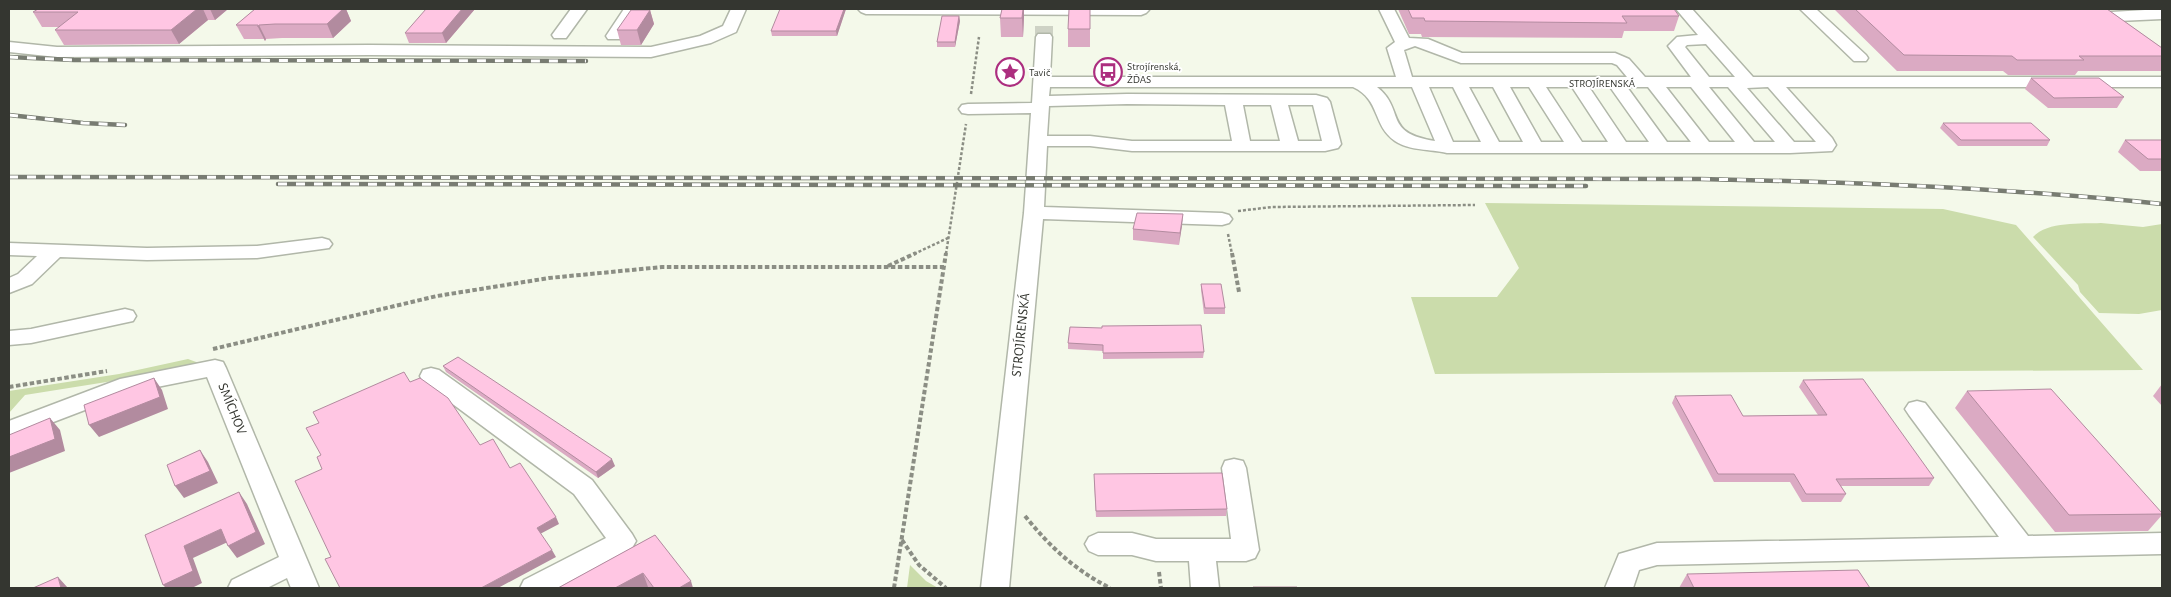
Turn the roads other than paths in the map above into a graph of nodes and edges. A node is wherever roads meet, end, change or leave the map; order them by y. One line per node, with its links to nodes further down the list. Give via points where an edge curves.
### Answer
1 (579, 9): 12 (street)
2 (631, 9): 13 (street)
3 (738, 9): 16 (street, via 730,29 705,40 651,52 57,52)
4 (866, 9): 5 (street)
5 (984, 9): 6 (street)
6 (1046, 9): 10 (street); 19 (street, STROJÍRENSKÁ)
7 (1387, 9): 15 (street)
8 (1684, 9): 14 (street)
9 (1808, 9): 17 (street)
10 (1141, 10)
11 (2162, 14): 18 (street, via 2111,17 2108,21)
12 (560, 35)
13 (614, 36)
14 (1711, 39): 29 (street, via 1683,40 1676,46); 30 (street)
15 (1404, 44): 21 (street, via 1395,48); 28 (street, via 1433,45 1450,56 1461,58 1615,58)
16 (9, 47)
17 (1860, 58)
18 (2162, 59)
19 (1041, 82): 20 (street, STROJÍRENSKÁ); 34 (street, STROJÍRENSKÁ)
20 (1356, 82): 21 (street, STROJÍRENSKÁ); 39 (street, via 1370,89 1379,99 1392,128 1402,137 1424,145)
21 (1413, 82): 23 (street, STROJÍRENSKÁ); 39 (street)
22 (2162, 82): 31 (street, STROJÍRENSKÁ)
23 (1459, 83): 24 (street, STROJÍRENSKÁ); 40 (street)
24 (1499, 83): 25 (street, STROJÍRENSKÁ); 41 (street)
25 (1535, 83): 26 (street, STROJÍRENSKÁ); 42 (street)
26 (1578, 83): 27 (street, STROJÍRENSKÁ); 43 (street)
27 (1616, 83): 28 (street, STROJÍRENSKÁ); 44 (street)
28 (1648, 83): 29 (street, STROJÍRENSKÁ); 45 (street)
29 (1701, 83): 30 (street, STROJÍRENSKÁ); 46 (street)
30 (1741, 83): 31 (street, STROJÍRENSKÁ); 47 (street)
31 (1773, 83): 47 (street, via 1827,145)
32 (1233, 99): 33 (street); 34 (street); 37 (street)
33 (1278, 100): 38 (street); 38 (street, via 1320,101 1332,144)
34 (1040, 105): 35 (street); 36 (street, STROJÍRENSKÁ)
35 (968, 109)
36 (1038, 141): 37 (street, via 1090,141 1132,146); 48 (street, STROJÍRENSKÁ)
37 (1242, 146): 38 (street)
38 (1290, 146)
39 (1447, 148): 40 (street)
40 (1493, 148): 41 (street)
41 (1536, 148): 42 (street)
42 (1578, 148): 43 (street)
43 (1621, 148): 44 (street)
44 (1663, 148): 45 (street)
45 (1705, 148): 46 (street)
46 (1750, 148): 47 (street)
47 (1790, 148)
48 (1034, 214): 49 (street); 68 (street, STROJÍRENSKÁ)
49 (1222, 219)
50 (322, 244): 52 (street, via 257,252 147,254)
51 (9, 249): 52 (street)
52 (55, 251): 53 (lane, via 25,278)
53 (9, 286)
54 (125, 316): 55 (street)
55 (9, 338)
56 (431, 376): 67 (street, via 583,487 624,542)
57 (1917, 409): 62 (street)
58 (14, 428): 64 (street, SMÍCHOV, via 128,385 215,368)
59 (1234, 468): 63 (street, via 1246,550)
60 (1098, 544): 63 (street, via 1132,544 1156,550)
61 (2162, 544): 62 (street)
62 (2021, 546): 70 (street, via 1657,554 1628,562)
63 (1201, 550): 69 (street)
64 (294, 562): 65 (street); 66 (street, SMÍCHOV)
65 (242, 588)
66 (305, 588)
67 (534, 588)
68 (995, 588)
69 (1205, 588)
70 (1619, 588)

